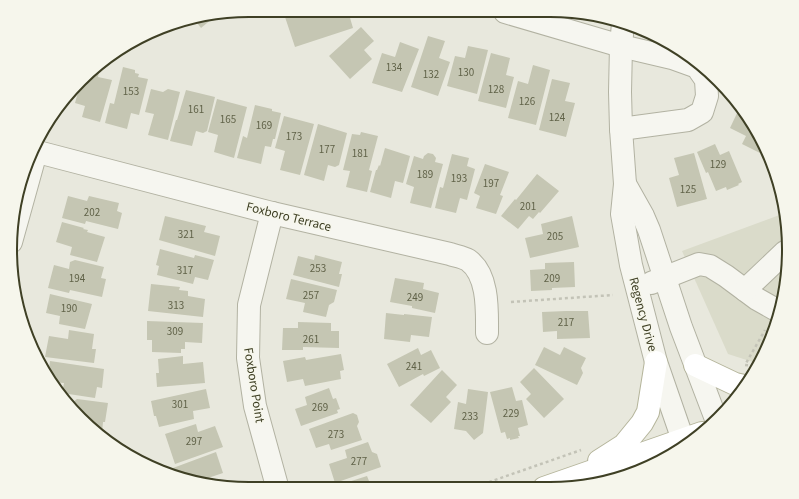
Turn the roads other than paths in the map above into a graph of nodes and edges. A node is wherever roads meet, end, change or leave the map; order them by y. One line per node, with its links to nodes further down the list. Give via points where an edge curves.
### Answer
1 (522, 17): 3 (street)
2 (623, 29): 3 (street, Regency Drive)
3 (621, 46): 4 (street, via 672,58); 6 (street, Regency Drive)
4 (692, 66)
5 (701, 73): 6 (street, via 706,80 707,96 702,112 688,120)
6 (621, 129): 9 (street, Regency Drive)
7 (38, 153): 11 (street, Foxboro Terrace)
8 (27, 182): 10 (street)
9 (625, 184): 14 (street, Regency Drive, via 643,216); 15 (street, Regency Drive, via 622,214)
10 (21, 205)
11 (272, 213): 18 (street, Foxboro Terrace, via 467,259 475,267 487,300); 26 (street, Foxboro Point, via 249,305 248,358 255,406)
12 (782, 259): 13 (street)
13 (776, 272): 16 (street)
14 (664, 277): 15 (street); 16 (street, via 699,264 710,266); 20 (street, Regency Drive)
15 (637, 289): 19 (street, Regency Drive)
16 (745, 290): 17 (street)
17 (774, 309)
18 (487, 333)
19 (656, 362): 23 (street, Regency Drive); 25 (main road, via 648,412 642,423 624,445)
20 (695, 364): 21 (main road); 22 (street, Regency Drive)
21 (739, 385)
22 (714, 414)
23 (688, 436)
24 (677, 444): 25 (main road)
25 (575, 477): 27 (main road)
26 (276, 482)
27 (561, 482)

